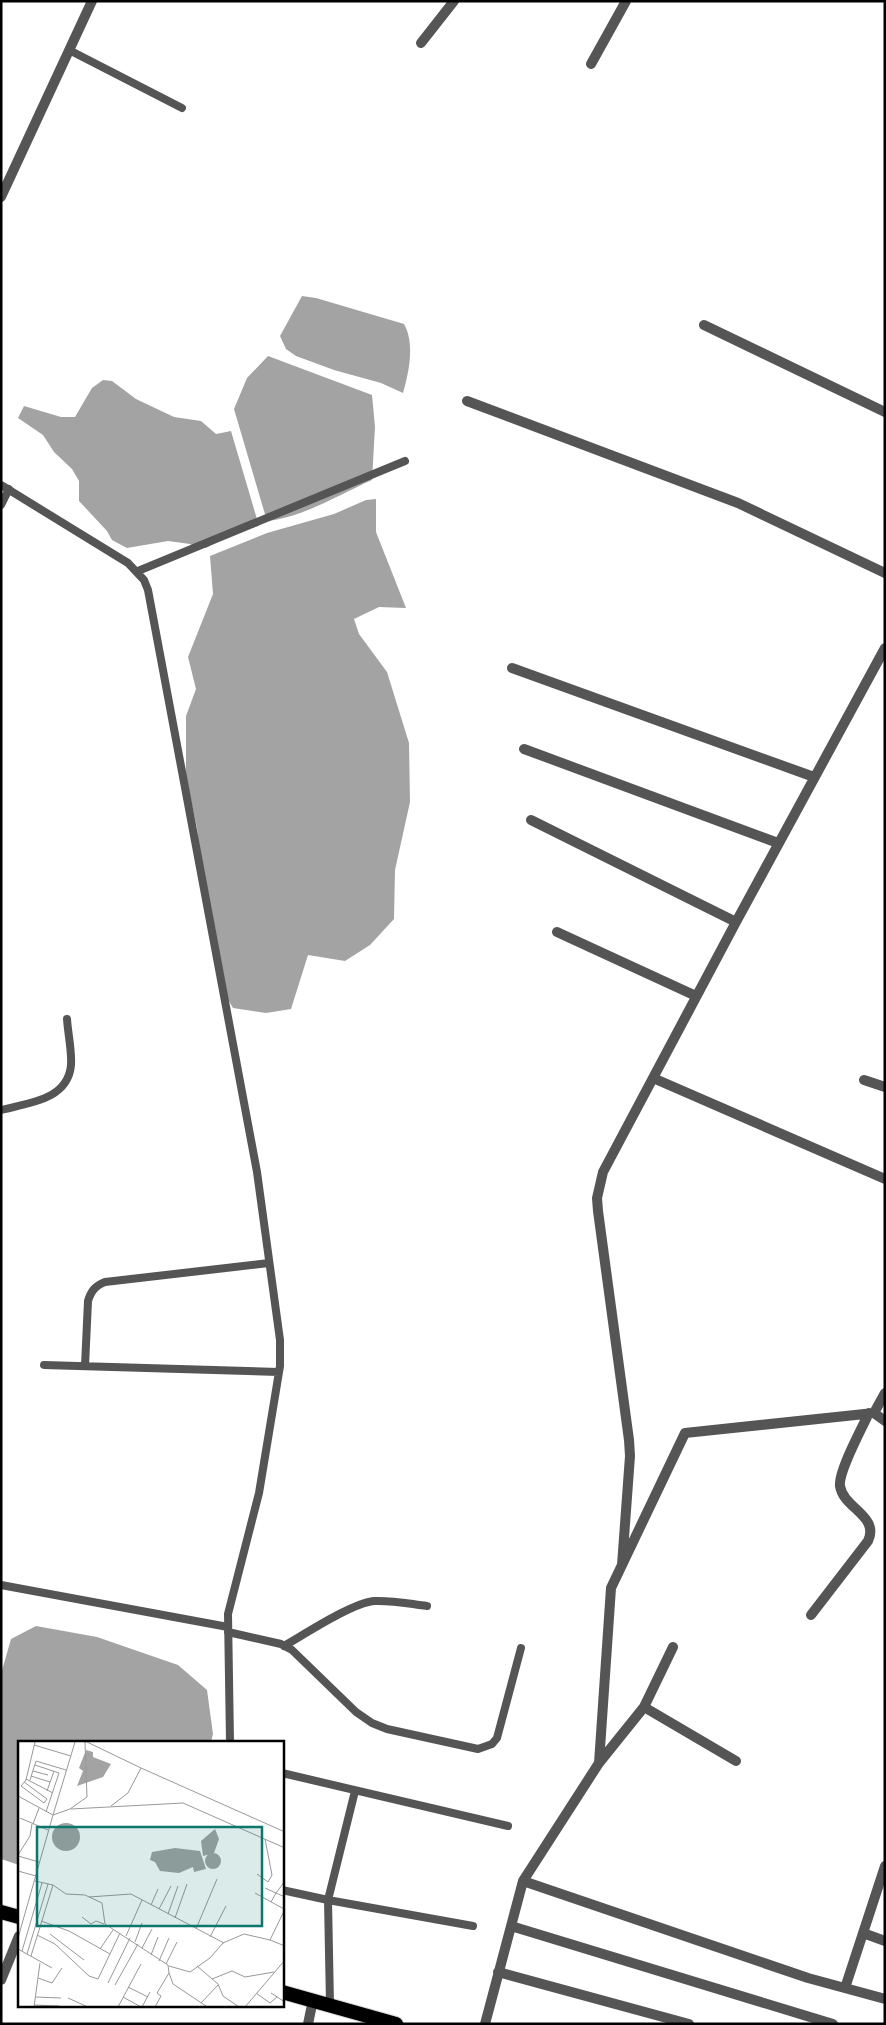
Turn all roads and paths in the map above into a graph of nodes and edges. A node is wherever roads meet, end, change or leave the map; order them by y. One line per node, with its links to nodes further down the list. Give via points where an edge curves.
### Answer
1 (92, 1): 5 (street)
2 (454, 1): 4 (street)
3 (626, 1): 6 (street)
4 (421, 43)
5 (69, 50): 7 (lane); 8 (street)
6 (591, 64)
7 (182, 108)
8 (1, 197)
9 (704, 325): 11 (street)
10 (467, 401): 17 (street, via 738,502)
11 (885, 412)
12 (405, 461): 16 (lane)
13 (1, 485): 14 (lane)
14 (9, 489): 15 (lane); 16 (lane)
15 (1, 505)
16 (138, 571): 33 (lane, via 148,590 170,704 257,1172)
17 (885, 573)
18 (885, 648): 21 (street)
19 (512, 668): 21 (street)
20 (524, 749): 23 (street)
21 (814, 777): 23 (street)
22 (532, 820): 24 (street)
23 (778, 843): 24 (street)
24 (736, 922): 26 (street)
25 (557, 932): 26 (street)
26 (696, 996): 28 (street)
27 (67, 1019): 31 (lane, via 71,1065 68,1079 49,1097)
28 (653, 1078): 32 (street); 40 (street, via 603,1172 597,1198 629,1440)
29 (864, 1080): 30 (street)
30 (885, 1087)
31 (1, 1110)
32 (885, 1179)
33 (270, 1263): 35 (lane, via 98,1285 91,1291 88,1301); 36 (lane, via 280,1340)
34 (44, 1365): 35 (lane)
35 (85, 1366): 36 (lane)
36 (279, 1372): 44 (lane, via 258,1494 230,1603)
37 (885, 1393): 38 (street)
38 (871, 1413): 39 (street); 40 (street, via 685,1433); 43 (street, via 842,1473 840,1487 842,1494 869,1523 871,1535)
39 (885, 1421)
40 (622, 1565): 51 (street, via 611,1588)
41 (1, 1585): 44 (lane)
42 (427, 1606): 45 (lane, via 388,1601 357,1606)
43 (811, 1615)
44 (228, 1629): 45 (lane); 49 (lane)
45 (284, 1646): 47 (lane, via 372,1723 478,1749 492,1744 497,1738)
46 (673, 1647): 48 (street)
47 (520, 1648)
48 (644, 1707): 50 (street); 51 (street)
49 (230, 1741)
50 (736, 1761)
51 (599, 1763): 56 (street)
52 (284, 1774): 53 (lane)
53 (356, 1792): 54 (lane); 58 (lane)
54 (508, 1826)
55 (885, 1866): 63 (street)
56 (523, 1882): 62 (street); 68 (street)
57 (284, 1890): 58 (lane)
58 (328, 1900): 61 (lane); 72 (lane)
59 (1, 1912): 60 (highway)
60 (18, 1917)
61 (473, 1926)
62 (511, 1926): 66 (street); 77 (street)
63 (863, 1933): 65 (street); 68 (street)
64 (18, 1938): 67 (street)
65 (885, 1941)
66 (498, 1972): 75 (street); 76 (street)
67 (1, 1980)
68 (845, 1988): 70 (street)
69 (284, 1993): 71 (highway)
70 (885, 1999)
71 (313, 2000): 72 (highway); 73 (street)
72 (330, 2005): 74 (highway)
73 (308, 2024)
74 (396, 2024)
75 (485, 2024)
76 (689, 2024)
77 (833, 2024)

